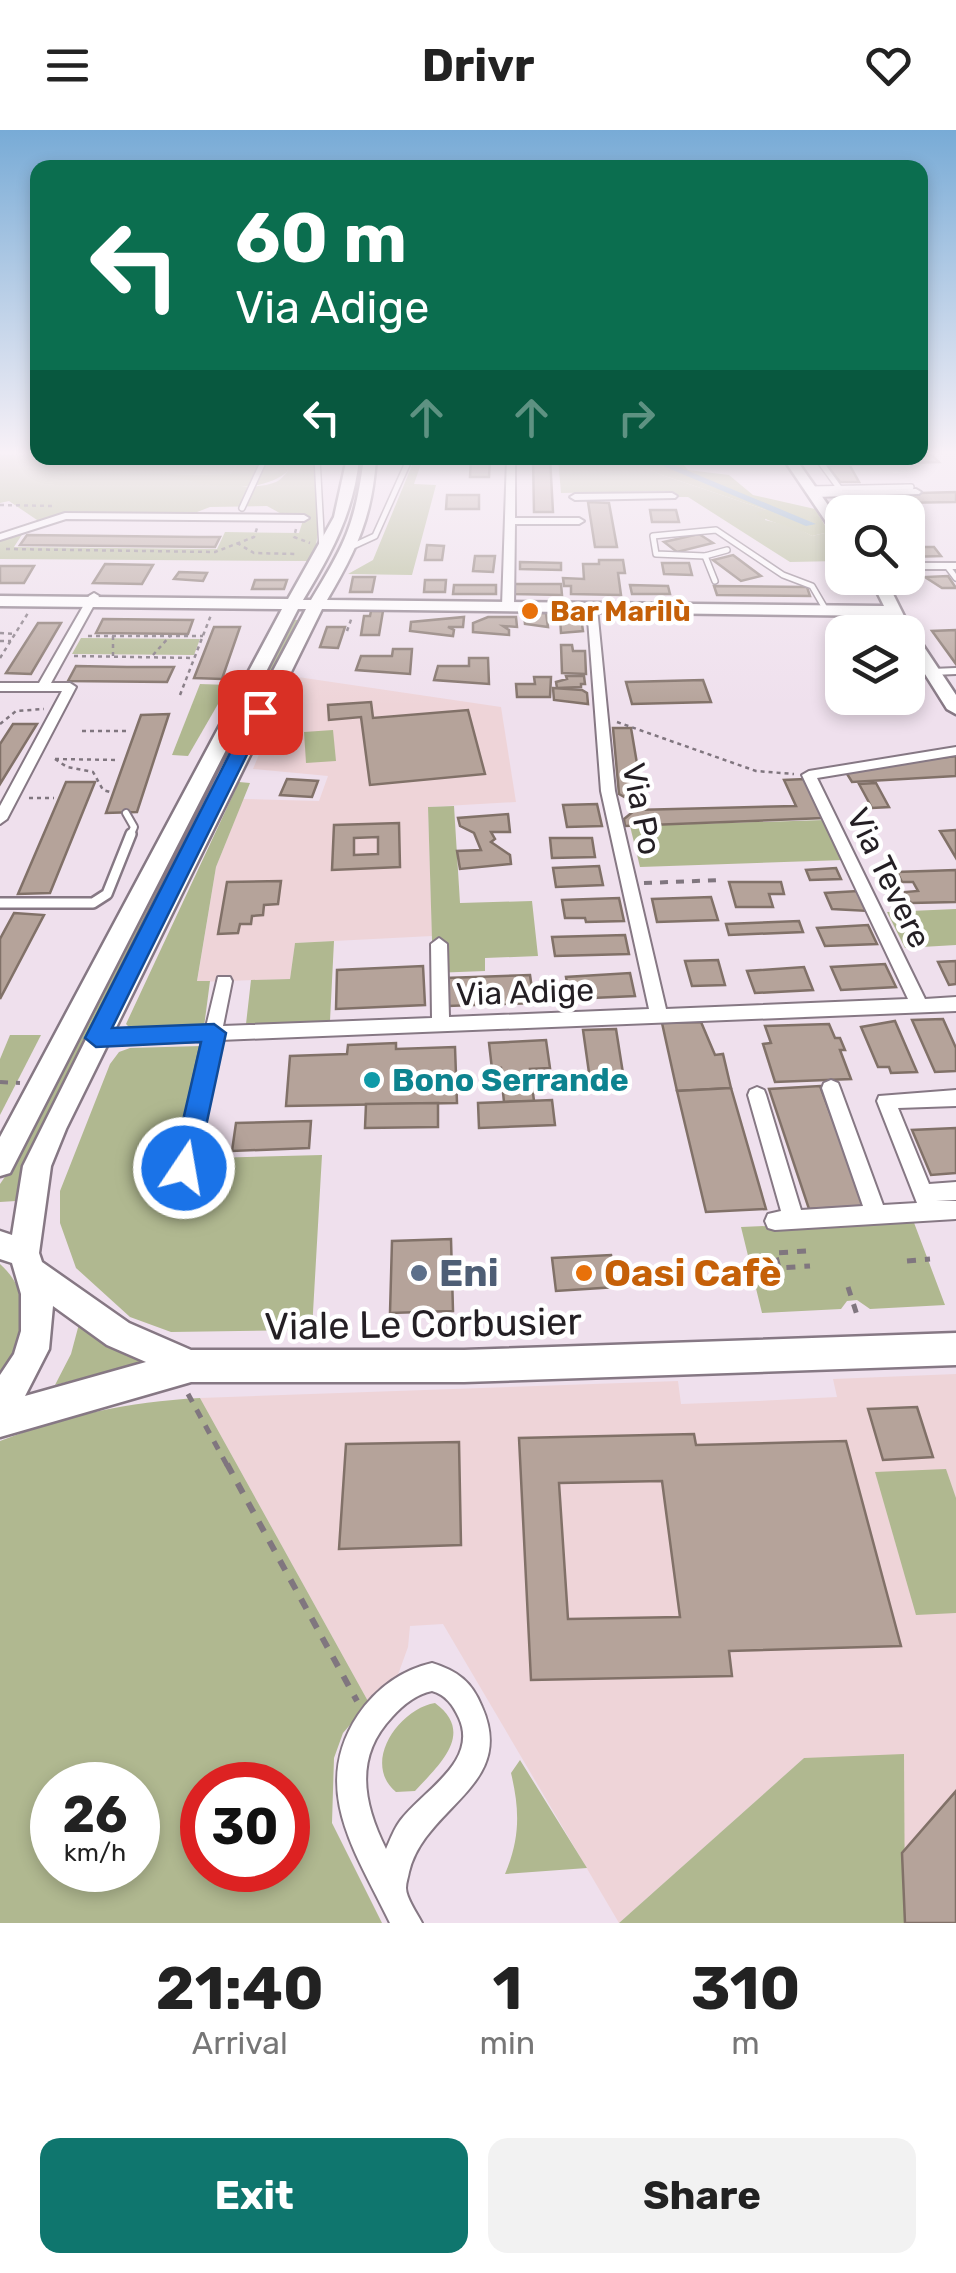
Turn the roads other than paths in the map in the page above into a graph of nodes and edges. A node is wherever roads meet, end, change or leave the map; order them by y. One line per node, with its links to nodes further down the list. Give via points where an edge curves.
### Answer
1 (321, 539): 10 (lane)
2 (330, 539): 10 (street)
3 (354, 539): 9 (street)
4 (369, 539): 9 (lane)
5 (509, 539): 23 (street)
6 (653, 539): 13 (lane, via 656,554)
7 (729, 539): 8 (lane)
8 (734, 542): 11 (lane, via 724,544); 12 (lane)
9 (351, 547): 22 (street)
10 (322, 549): 22 (street)
11 (727, 550): 12 (lane); 13 (lane)
12 (748, 552): 25 (lane, via 812,586)
13 (705, 556): 17 (lane)
14 (925, 566): 15 (street)
15 (951, 566): 16 (lane)
16 (956, 578)
17 (715, 581)
18 (872, 595): 26 (street)
19 (885, 595): 26 (street)
20 (0, 598): 21 (street)
21 (92, 598): 22 (street); 22 (street); 32 (street)
22 (305, 602): 23 (street); 45 (street); 49 (street)
23 (508, 606): 24 (street)
24 (591, 608): 25 (street); 42 (street, Via Po, via 608,791)
25 (826, 610): 26 (street)
26 (892, 610): 27 (street)
27 (895, 615)
28 (925, 661): 30 (street)
29 (956, 671): 30 (lane)
30 (932, 672): 33 (street)
31 (0, 687): 32 (street)
32 (43, 687): 36 (street, via 70,687)
33 (956, 709)
34 (956, 751): 41 (street, Via Tevere, via 809,775)
35 (126, 812): 37 (lane, via 134,827 107,894 93,903)
36 (0, 819)
37 (0, 902)
38 (438, 944): 43 (street)
39 (224, 981): 44 (street)
40 (956, 1004): 41 (street, Via Adige)
41 (920, 1006): 42 (street, Via Adige)
42 (659, 1017): 43 (street, Via Adige)
43 (441, 1025): 44 (street, Via Adige)
44 (214, 1033): 45 (street, Via Adige); 50 (street)
45 (96, 1038): 55 (street, via 37,1166)
46 (831, 1088): 54 (street)
47 (757, 1094): 54 (street, via 784,1220)
48 (956, 1098): 52 (street, via 886,1101)
49 (0, 1164)
50 (184, 1168)
51 (956, 1191): 52 (street)
52 (926, 1202): 53 (street); 54 (street)
53 (956, 1210)
54 (876, 1215)
55 (18, 1257): 57 (street, Viale Le Corbusier); 58 (street, via 40,1302 40,1323 31,1355)
56 (956, 1349): 57 (street, Viale Le Corbusier)
57 (190, 1380): 59 (street, Viale Le Corbusier)
58 (0, 1401)
59 (0, 1420)
60 (390, 1890): 60 (street, via 348,1791 352,1758 368,1723 394,1696 432,1677 457,1689 478,1732 471,1767 401,1847); 61 (street)
61 (406, 1923)

